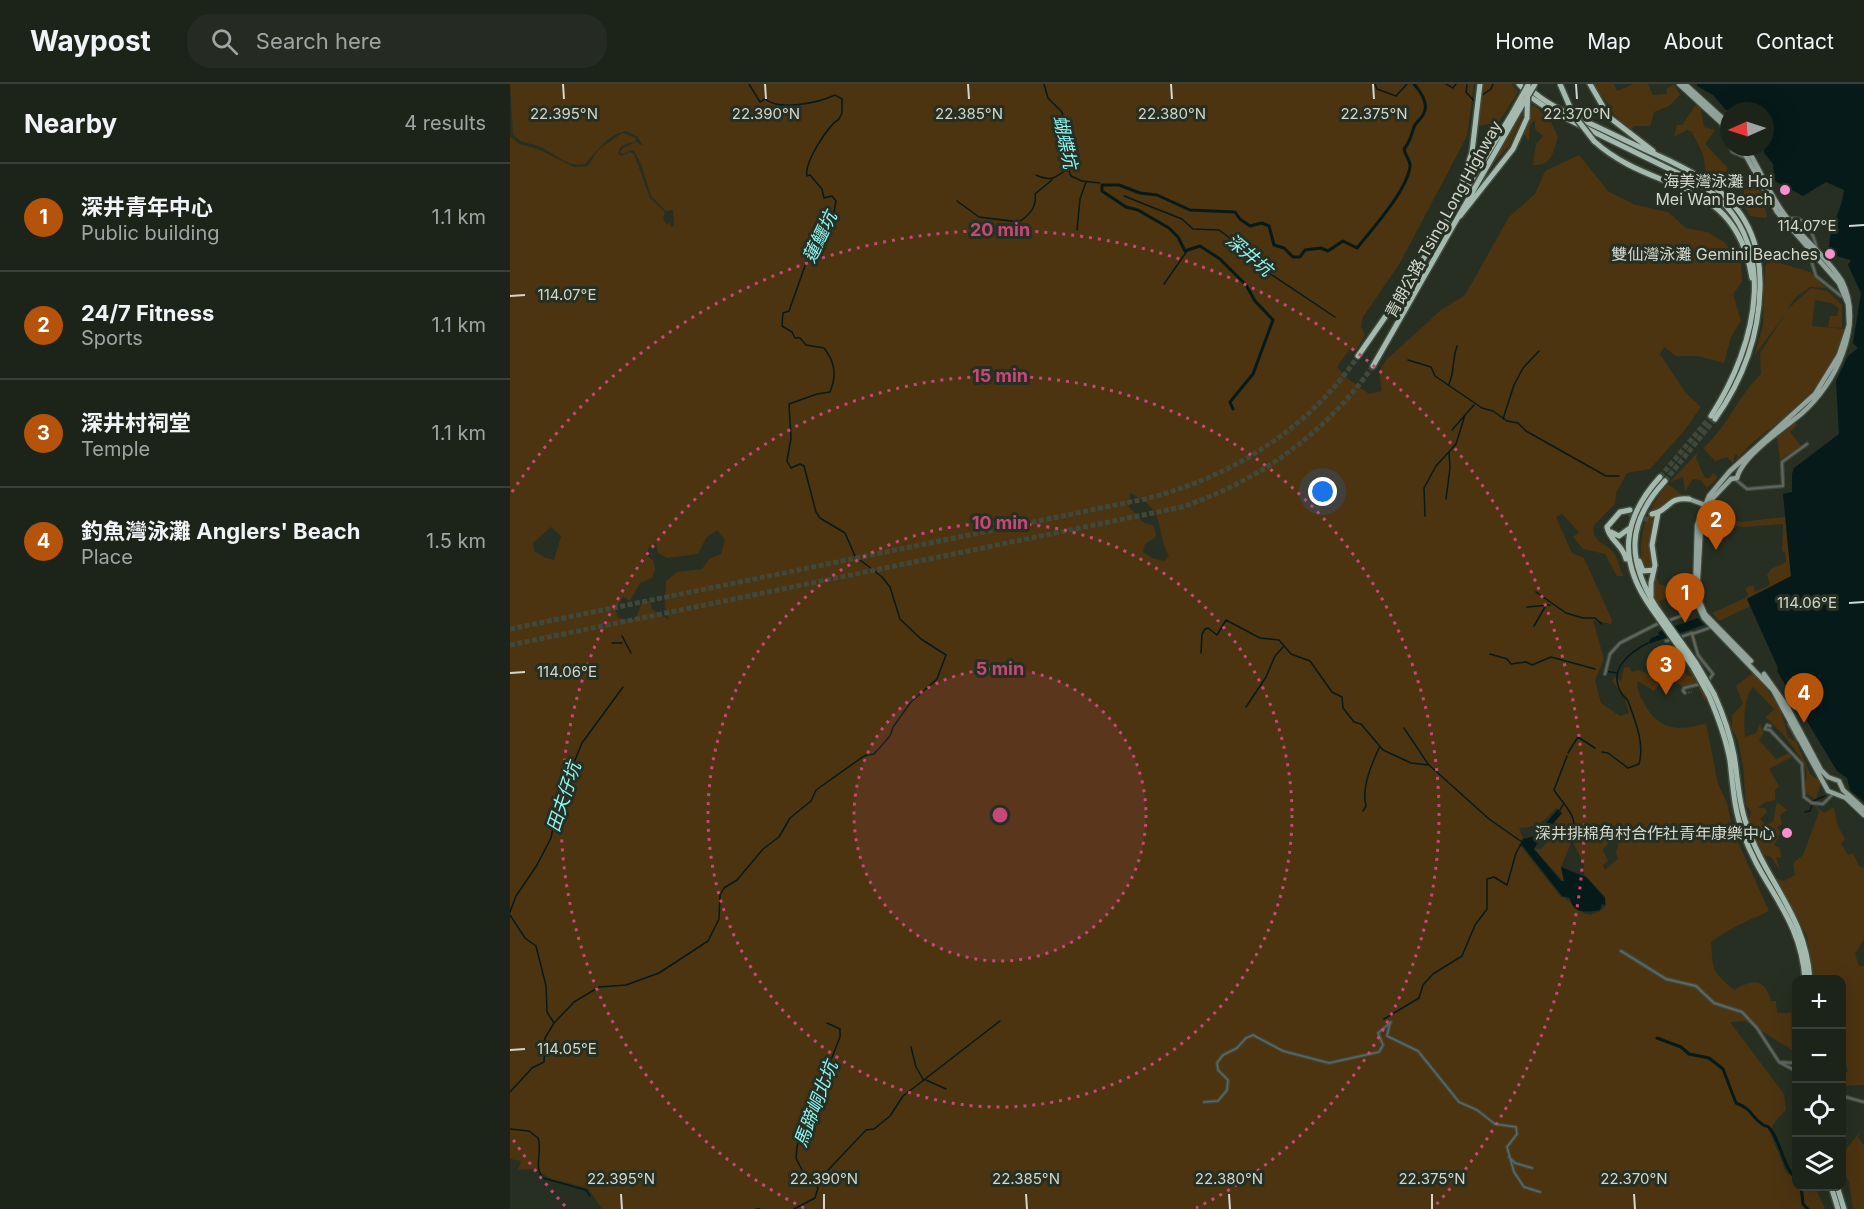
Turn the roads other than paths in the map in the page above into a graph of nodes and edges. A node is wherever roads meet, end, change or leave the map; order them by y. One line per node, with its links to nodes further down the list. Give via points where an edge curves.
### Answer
1 (1480, 84): 16 (highway, via 1472,152)
2 (1519, 84): 8 (highway, bridge)
3 (1535, 84): 9 (highway, 青朗公路 Tsing Long Highway, bridge)
4 (1560, 84): 21 (highway, bridge, via 1573,114 1594,141 1621,160 1687,188 1718,209 1743,244)
5 (1590, 84): 15 (highway, via 1615,124)
6 (1680, 84): 10 (main road)
7 (1685, 84): 11 (main road)
8 (1528, 87): 9 (highway, 青朗公路 Tsing Long Highway, bridge); 15 (highway, via 1568,113); 18 (highway, bridge, via 1527,118 1512,149); 21 (highway, via 1551,111 1691,179 1718,197 1736,218 1748,242 1755,267)
9 (1515, 113): 16 (highway, 青朗公路 Tsing Long Highway); 18 (highway, 青朗公路 Tsing Long Highway)
10 (1718, 118): 12 (street)
11 (1720, 119)
12 (1720, 123)
13 (1739, 156): 14 (street)
14 (1749, 156): 17 (main road, via 1768,198)
15 (1663, 158): 21 (highway, via 1707,180 1726,196 1744,218 1757,249 1760,292 1753,340 1740,376 1713,418 1740,359)
16 (1451, 214): 23 (highway, 青朗公路 Tsing Long Highway)
17 (1787, 221): 19 (main road); 19 (street, via 1797,218 1805,223 1813,234)
18 (1450, 230): 24 (highway, 青朗公路 Tsing Long Highway)
19 (1819, 256): 20 (main road); 22 (street, via 1812,263 1816,276)
20 (1832, 271): 26 (main road, via 1849,312 1839,356 1810,400 1772,431 1733,470); 26 (main road, via 1846,288 1853,313 1842,357 1813,402)
21 (1754, 291)
22 (1841, 296)
23 (1358, 356)
24 (1374, 366)
25 (1807, 444): 26 (street, via 1782,462 1783,486 1747,489)
26 (1733, 477): 27 (main road); 30 (main road)
27 (1709, 496): 29 (main road); 30 (main road)
28 (1689, 499): 29 (main road); 36 (highway, via 1676,499 1654,518)
29 (1696, 503): 30 (main road); 33 (main road)
30 (1705, 507): 33 (main road); 38 (main road)
31 (1629, 512): 34 (highway, via 1618,514)
32 (1643, 512): 35 (highway, via 1663,479 1642,499); 36 (highway, via 1639,564 1643,571); 39 (highway, via 1635,535 1635,561)
33 (1699, 518): 38 (main road, via 1694,577)
34 (1611, 522): 35 (highway, via 1611,532 1617,536); 37 (highway, via 1607,532 1623,548)
35 (1630, 527): 37 (highway)
36 (1654, 570): 39 (highway, via 1650,587)
37 (1631, 572): 39 (highway)
38 (1697, 602): 40 (main road); 43 (street, via 1688,605 1681,616 1622,641 1610,654)
39 (1653, 606): 45 (highway, bridge, via 1696,663)
40 (1713, 626): 41 (street); 46 (main road)
41 (1692, 633): 42 (street); 44 (street, via 1698,655 1713,675 1707,681 1684,688)
42 (1666, 641)
43 (1605, 674)
44 (1685, 693)
45 (1712, 695): 55 (highway, via 1743,833 1792,923); 56 (highway, via 1731,740 1745,822 1761,860 1799,925)
46 (1781, 700): 48 (main road, via 1818,767); 49 (main road)
47 (1770, 730): 51 (street, via 1798,757 1803,770 1804,797 1815,804 1824,803)
48 (1834, 780): 49 (main road); 50 (main road)
49 (1827, 787): 51 (main road)
50 (1842, 787): 51 (main road); 52 (main road)
51 (1835, 794): 53 (main road, via 1848,799)
52 (1864, 809)
53 (1864, 815)
54 (1621, 951): 57 (street, via 1666,979 1696,986 1714,1003 1742,1012)
55 (1804, 975)
56 (1809, 975)
57 (1779, 1062): 58 (street); 59 (street)
58 (1792, 1063)
59 (1792, 1068)
60 (1846, 1097): 62 (street)
61 (1204, 1102): 63 (street, via 1218,1101 1227,1091 1228,1080 1218,1070 1217,1062 1248,1037 1256,1035 1283,1052 1303,1058 1335,1063 1379,1052 1383,1045 1378,1032 1391,1022 1387,1036 1418,1051 1458,1101 1495,1124 1516,1127 1517,1134 1507,1146)
62 (1864, 1102)
63 (1509, 1157): 64 (street); 67 (street, via 1524,1187)
64 (1532, 1168)
65 (1833, 1191): 68 (highway)
66 (1839, 1191): 69 (highway)
67 (1540, 1192)
68 (1838, 1209)
69 (1844, 1209)

